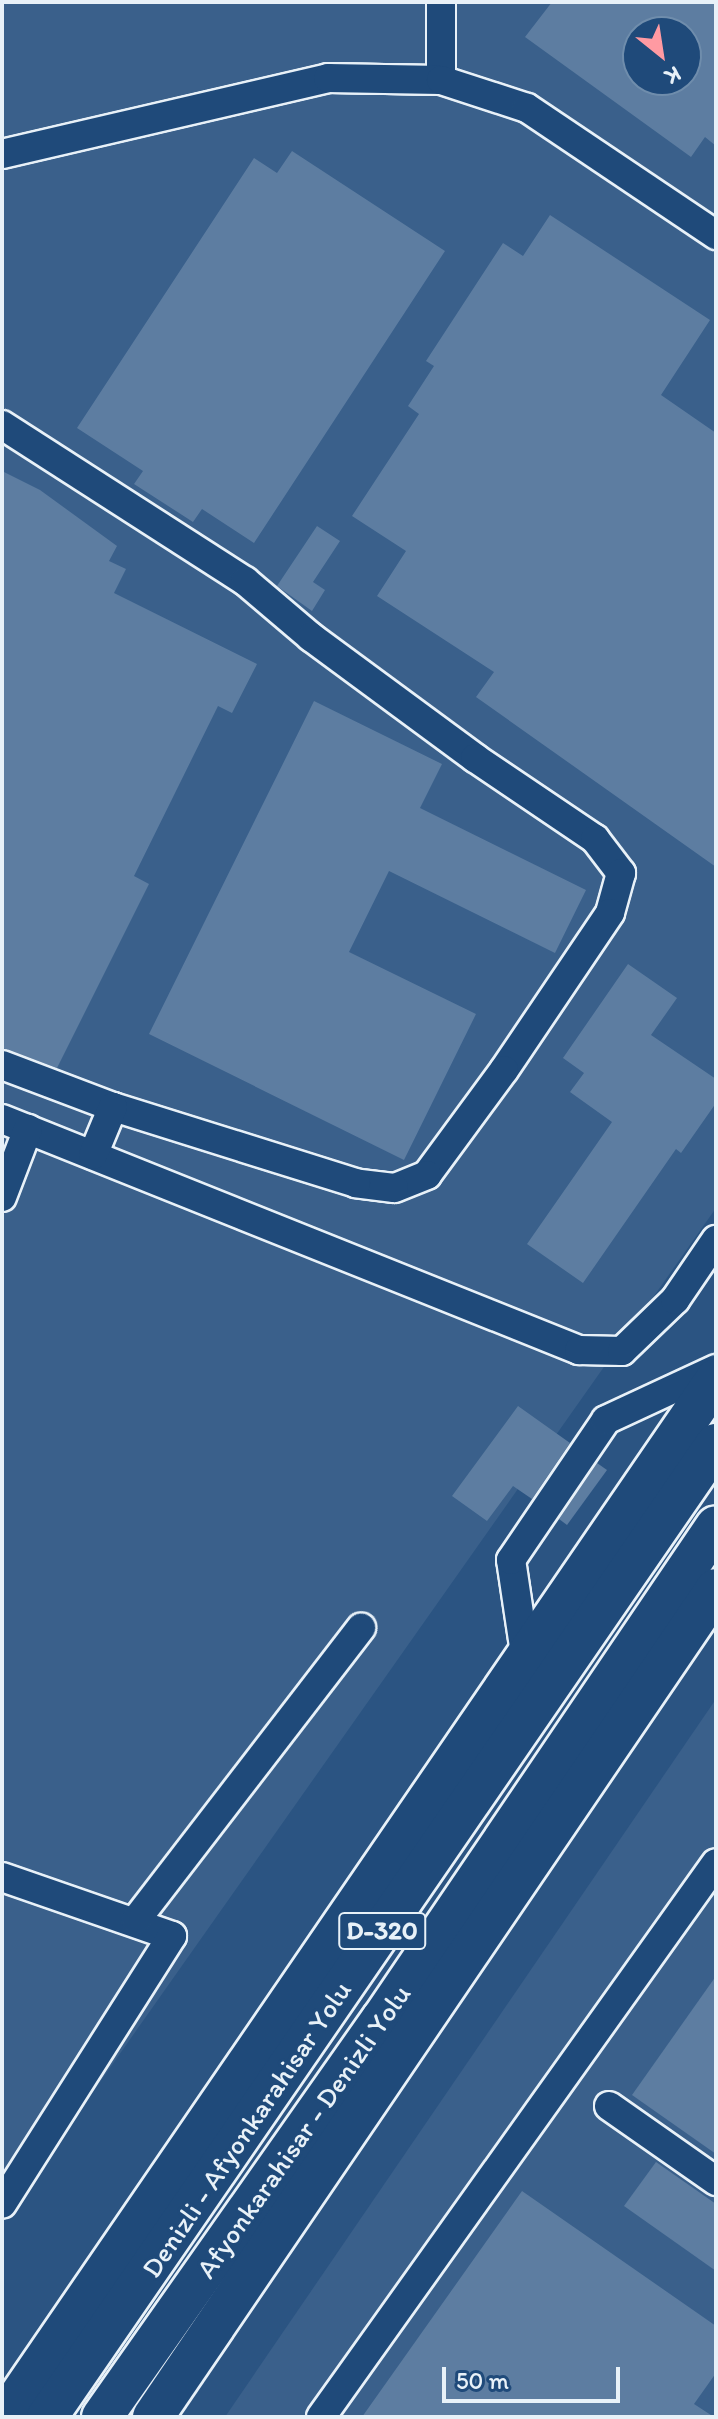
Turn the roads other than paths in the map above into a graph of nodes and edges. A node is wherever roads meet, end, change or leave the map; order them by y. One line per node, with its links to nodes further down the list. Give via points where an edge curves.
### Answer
1 (441, 2): 2 (street)
2 (441, 80): 3 (street, via 328,78); 4 (street, via 527,108)
3 (2, 154)
4 (716, 235)
5 (2, 425): 7 (street, via 245,581 424,721 595,839 621,873 610,913 582,957 427,1175 394,1188 356,1183)
6 (2, 1065): 7 (street)
7 (113, 1107): 9 (street)
8 (15, 1124): 9 (street); 10 (street)
9 (93, 1155): 11 (street, via 579,1350 622,1351 675,1300)
10 (2, 1197)
11 (716, 1240)
12 (716, 1369): 18 (street, via 606,1420 511,1560)
13 (716, 1379): 18 (highway)
14 (716, 1444): 26 (highway, Denizli - Afyonkarahisar Yolu / D-320)
15 (716, 1526): 27 (highway, Afyonkarahisar - Denizli Yolu / D-320, via 382,2019)
16 (716, 1589): 28 (highway)
17 (361, 1628): 21 (street)
18 (526, 1660): 25 (highway)
19 (716, 1863): 29 (street)
20 (2, 1877): 21 (street)
21 (136, 1920): 24 (street, via 172,1936)
22 (609, 2106): 23 (street)
23 (716, 2181)
24 (2, 2204)
25 (5, 2417)
26 (47, 2417)
27 (102, 2417)
28 (153, 2417)
29 (321, 2417)

